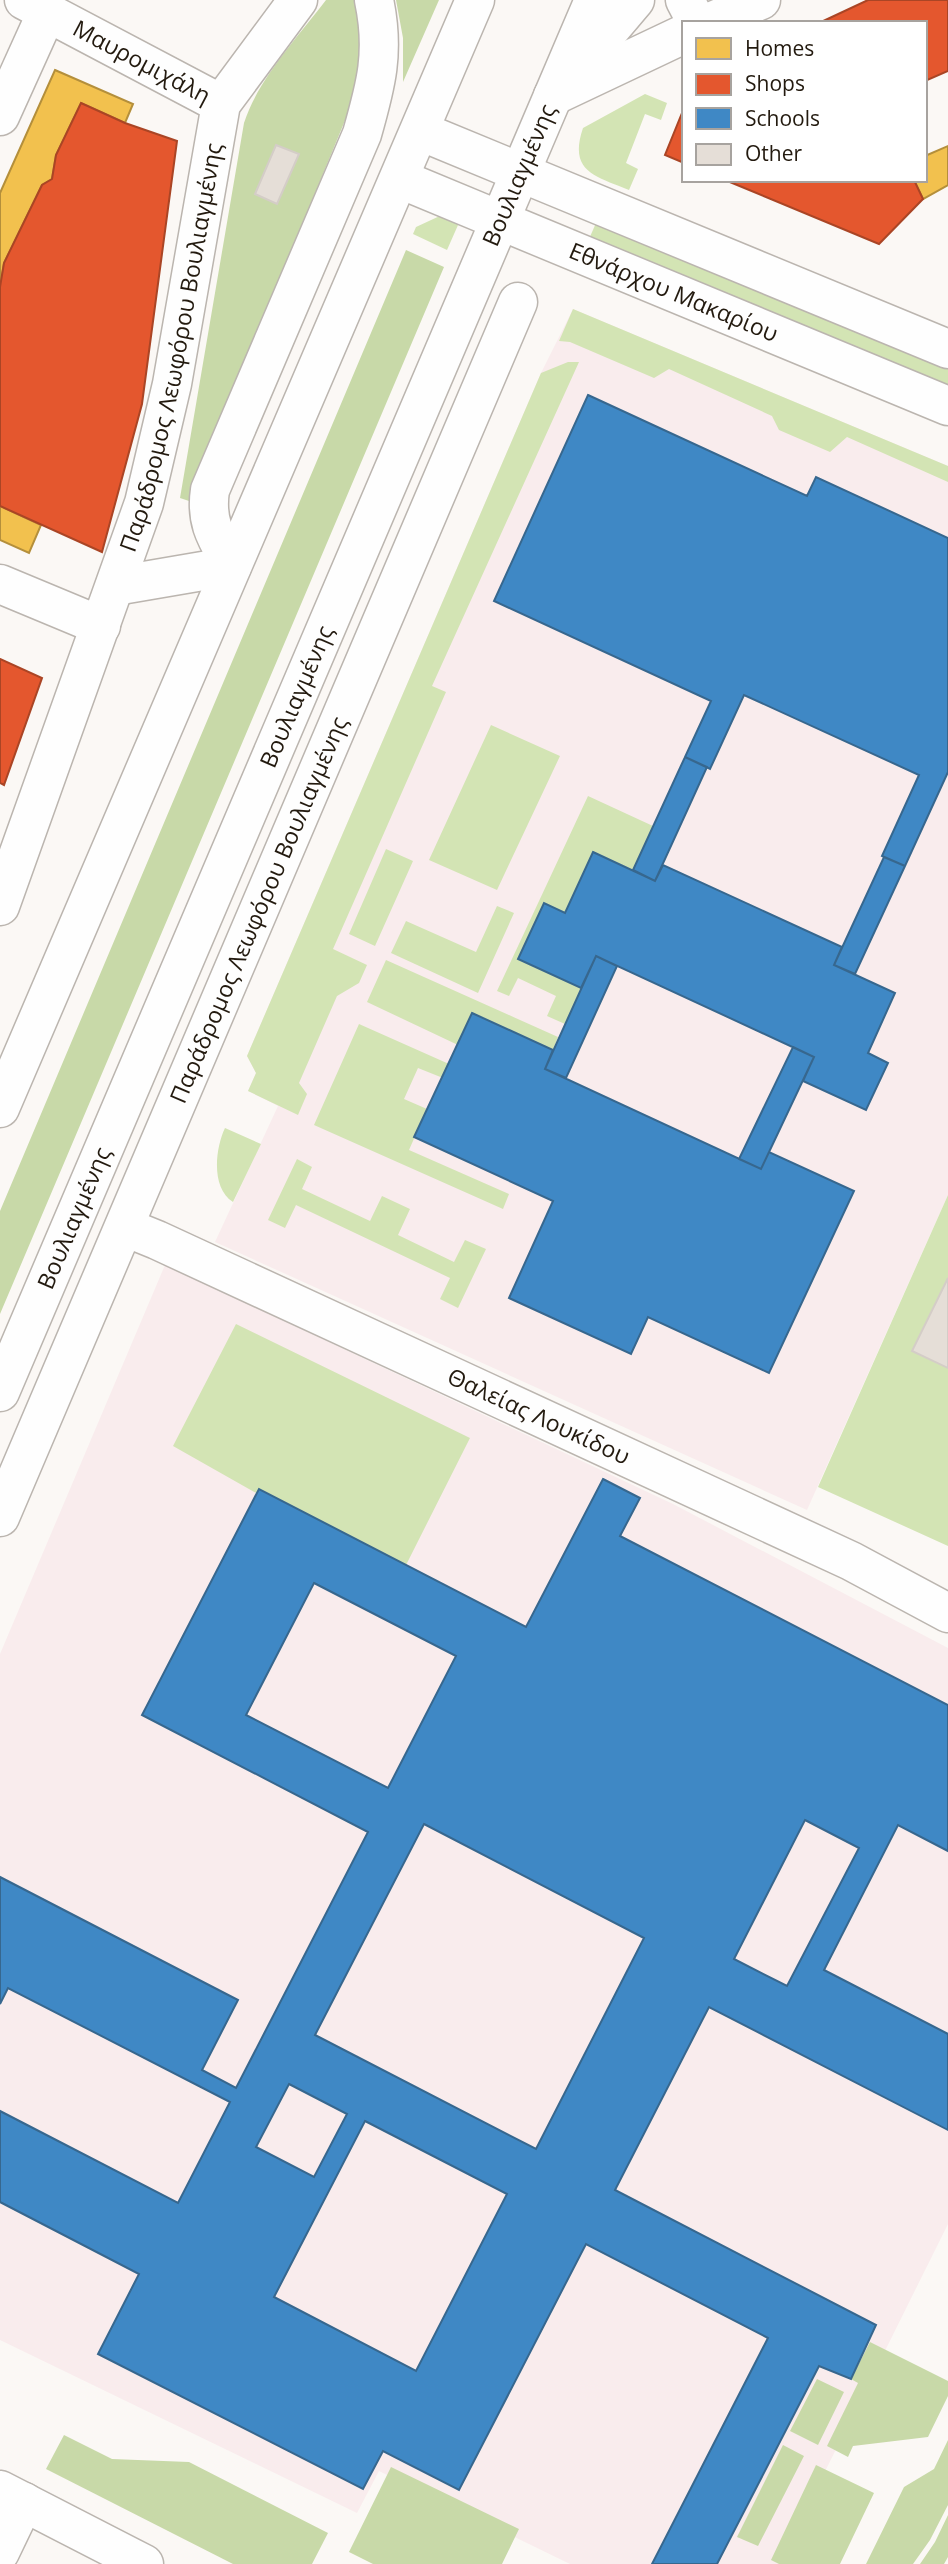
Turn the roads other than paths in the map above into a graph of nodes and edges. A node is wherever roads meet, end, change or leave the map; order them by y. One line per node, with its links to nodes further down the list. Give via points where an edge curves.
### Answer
1 (298, 0): 13 (street, Παράδρομος Λεωφόρου Βουλιαγμένης)
2 (374, 0): 22 (street, via 378,79 362,134 210,490 210,526)
3 (475, 0): 15 (street)
4 (594, 0): 12 (street, Βουλιαγμένης)
5 (635, 0): 12 (street)
6 (685, 0): 9 (street)
7 (761, 0): 10 (street)
8 (36, 6): 13 (street, Μαυρομιχάλη); 14 (street)
9 (695, 21)
10 (713, 21)
11 (682, 35): 12 (street)
12 (553, 96): 16 (street, Βουλιαγμένης)
13 (221, 104): 24 (street, Παράδρομος Λεωφόρου Βουλιαγμένης, via 159,446)
14 (0, 116)
15 (420, 131): 16 (street); 17 (street)
16 (521, 173): 18 (street, Βουλιαγμένης); 20 (street)
17 (400, 179): 18 (street, Εθνάρχου Μακαρίου); 22 (street)
18 (501, 222): 21 (street, Εθνάρχου Μακαρίου); 29 (street, Βουλιαγμένης)
19 (518, 302): 28 (street, Παράδρομος Λεωφόρου Βουλιαγμένης)
20 (948, 349)
21 (948, 406)
22 (232, 566): 24 (street); 27 (street)
23 (0, 584): 25 (street)
24 (115, 586): 25 (street, Παράδρομος Λεωφόρου Βουλιαγμένης)
25 (101, 626): 26 (street, Παράδρομος Λεωφόρου Βουλιαγμένης)
26 (0, 906)
27 (0, 1108)
28 (125, 1227): 30 (street, Παράδρομος Λεωφόρου Βουλιαγμένης); 31 (street, Θαλείας Λουκίδου, via 851,1561)
29 (0, 1392)
30 (0, 1517)
31 (948, 1613)
32 (12, 2496): 33 (street); 34 (street)
33 (0, 2552)
34 (144, 2564)

